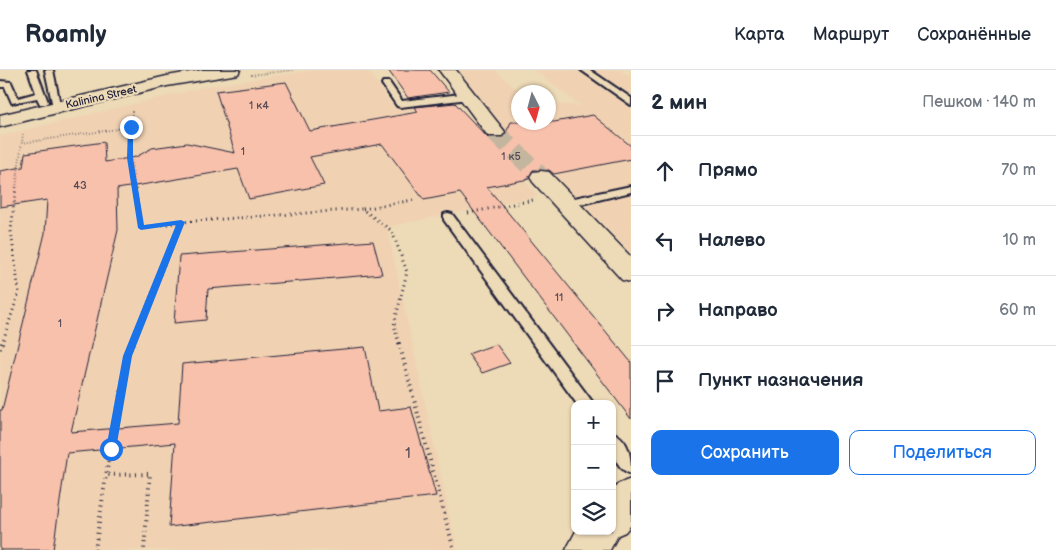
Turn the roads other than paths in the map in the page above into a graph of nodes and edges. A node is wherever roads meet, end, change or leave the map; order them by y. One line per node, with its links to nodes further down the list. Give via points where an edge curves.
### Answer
1 (32, 70): 10 (lane)
2 (49, 70): 10 (lane)
3 (446, 70): 8 (street)
4 (585, 70): 9 (lane)
5 (224, 71): 10 (street, Kalinina Street)
6 (0, 84): 10 (lane, via 8,84 15,101)
7 (386, 84): 8 (lane, via 400,104)
8 (469, 96): 12 (street)
9 (631, 102)
10 (48, 104): 11 (street, Kalinina Street)
11 (0, 121)
12 (495, 132)
13 (541, 177): 15 (street)
14 (631, 189): 15 (lane)
15 (562, 200): 17 (street)
16 (448, 217): 18 (lane)
17 (631, 273)
18 (583, 400)
19 (616, 445): 20 (lane)
20 (631, 466)
21 (631, 497): 22 (street)
22 (616, 514)
23 (598, 535): 24 (street)
24 (585, 550)

